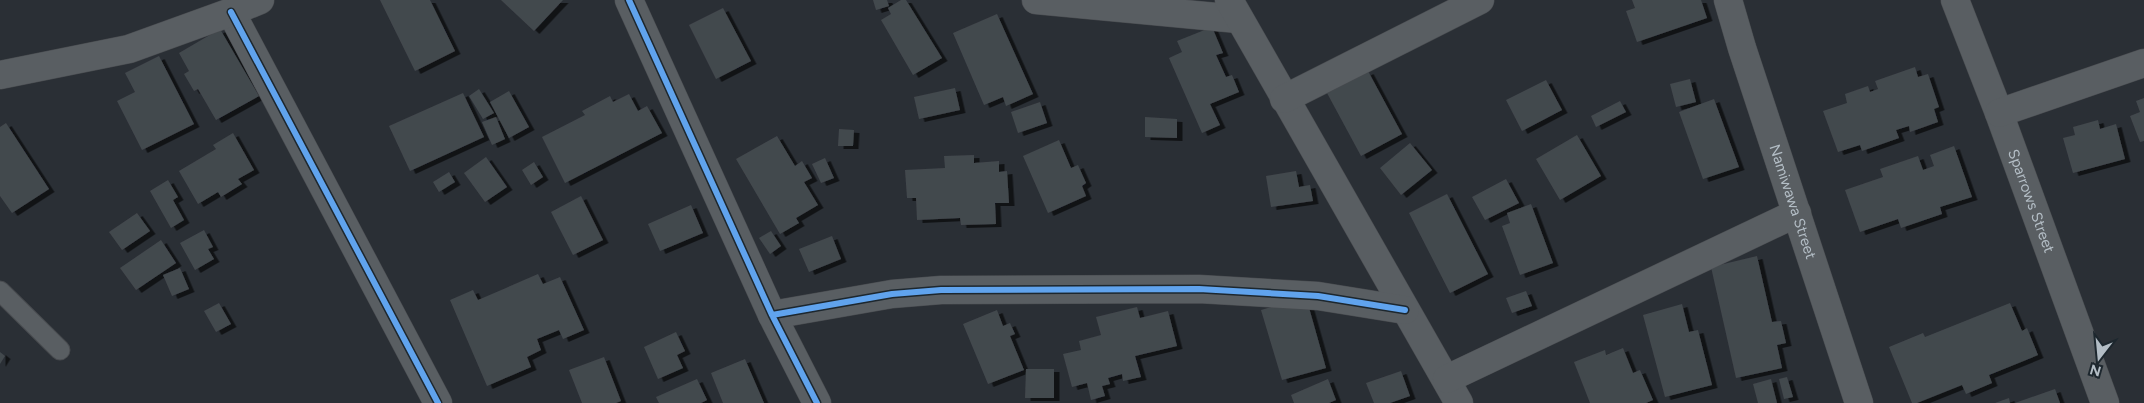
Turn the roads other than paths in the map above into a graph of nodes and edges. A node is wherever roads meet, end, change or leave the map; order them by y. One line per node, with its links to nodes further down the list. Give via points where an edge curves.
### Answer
1 (260, 0): 8 (street)
2 (628, 0): 16 (street)
3 (1036, 0): 7 (street)
4 (1480, 0): 11 (street)
5 (1728, 0): 13 (street, Namiwawa Street)
6 (1955, 0): 12 (street, Sparrows Street)
7 (1234, 9): 11 (street)
8 (231, 12): 10 (street, via 129,49); 19 (street)
9 (2144, 63): 12 (street)
10 (0, 75)
11 (1284, 99): 15 (street)
12 (1999, 113): 23 (street, Sparrows Street)
13 (1797, 213): 18 (street); 22 (street, Namiwawa Street)
14 (0, 290): 17 (lane)
15 (1405, 310): 16 (street, via 1318,296 1199,289 950,290 892,294); 18 (street)
16 (772, 315): 20 (street)
17 (60, 350)
18 (1447, 379): 21 (street)
19 (438, 403)
20 (817, 403)
21 (1459, 403)
22 (1859, 403)
23 (2105, 403)

